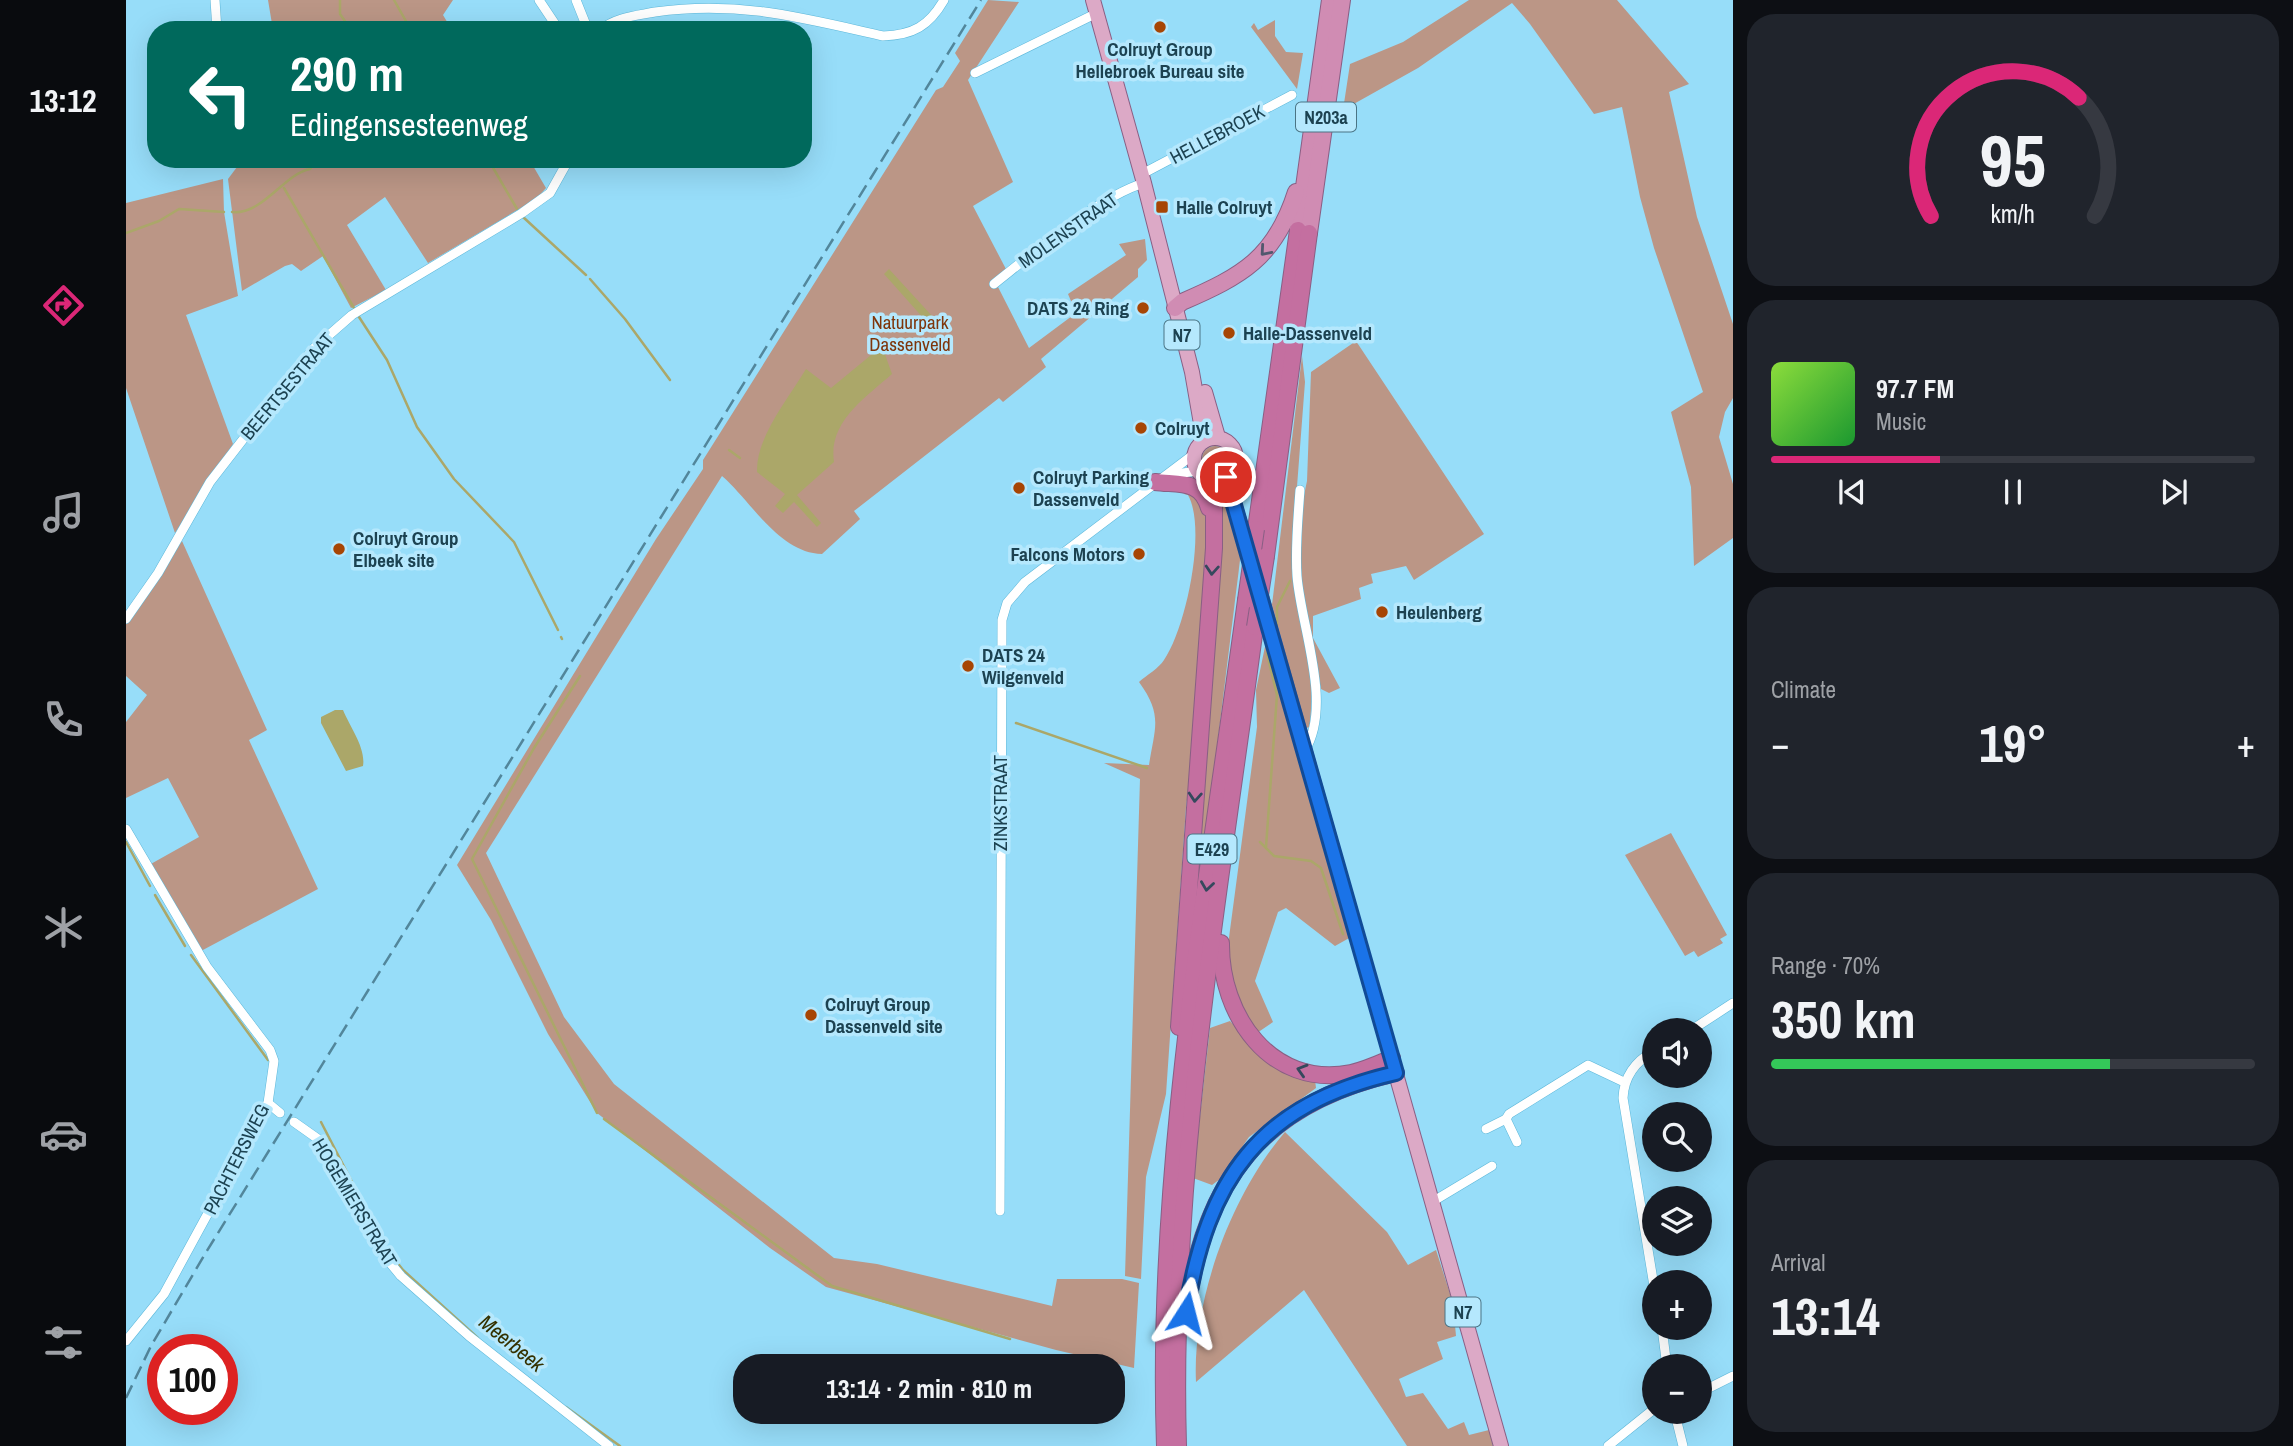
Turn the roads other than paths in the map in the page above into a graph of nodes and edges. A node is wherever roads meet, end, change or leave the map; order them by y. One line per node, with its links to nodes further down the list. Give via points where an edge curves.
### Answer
1 (215, 0): 9 (street)
2 (539, 0): 10 (street)
3 (576, 0): 11 (street)
4 (944, 0): 7 (street, via 920,30 883,36 757,8)
5 (1330, 0): 15 (highway, N203a)
6 (1342, 0): 18 (highway, N203a)
7 (680, 4): 12 (street)
8 (1095, 6): 13 (street); 17 (main road, N7)
9 (216, 21)
10 (553, 21)
11 (584, 21)
12 (616, 21)
13 (975, 72)
14 (1292, 95): 17 (street, HELLEBROEK)
15 (1308, 164): 18 (highway, N203a); 20 (highway, one-way to 20, via 1283,226 1248,270 1229,281 1187,291)
16 (564, 168): 28 (street, BEERTSESTRAAT, via 541,200 352,315 313,349 210,482)
17 (1143, 178): 19 (street, MOLENSTRAAT); 20 (main road, N7)
18 (1304, 232): 31 (highway, E429, bridge); 37 (highway, E429, one-way to 37, bridge, via 1256,529)
19 (994, 284)
20 (1178, 300): 21 (main road, N7)
21 (1211, 439): 22 (main road); 24 (main road, N7, via 1230,443 1236,454)
22 (1194, 454): 23 (main road); 25 (street, ZINKSTRAAT)
23 (1202, 475): 24 (main road); 25 (street, ZINKSTRAAT); 27 (highway, via 1214,502)
24 (1226, 477): 29 (main road, N7)
25 (1161, 479): 27 (highway, via 1195,487 1207,500); 46 (street, ZINKSTRAAT, via 1026,582 1007,603 1002,620)
26 (1300, 490): 29 (street, via 1297,578 1315,684 1315,725)
27 (1213, 522): 37 (highway, one-way to 37, via 1175,1081)
28 (126, 619)
29 (1305, 750): 35 (main road, N7)
30 (126, 830): 38 (street, PACHTERSWEG, via 207,967 273,1056)
31 (1218, 906): 35 (highway, one-way to 31, via 1317,1074 1285,1064 1254,1042 1231,1004 1223,979); 48 (highway, E429, via 1185,1194)
32 (1733, 1003): 33 (street)
33 (1710, 1018)
34 (1642, 1060): 36 (street)
35 (1394, 1065): 45 (main road, N7); 48 (highway, via 1302,1106 1247,1154 1209,1219)
36 (1624, 1082): 40 (street, via 1588,1065); 47 (street)
37 (1181, 1099): 55 (highway, E429, via 1168,1262)
38 (268, 1103): 39 (street); 49 (street, PACHTERSWEG, via 164,1294)
39 (280, 1113)
40 (1506, 1119): 42 (street); 43 (street)
41 (294, 1122): 54 (street, HOGEMIERSTRAAT, via 318,1139 381,1252 401,1276)
42 (1486, 1129)
43 (1517, 1142)
44 (1492, 1167): 45 (street)
45 (1432, 1202): 57 (main road, N7)
46 (1000, 1211)
47 (1651, 1270)
48 (1178, 1340): 56 (highway, E429)
49 (126, 1341)
50 (1733, 1376): 51 (street)
51 (1712, 1386)
52 (1642, 1419): 58 (street)
53 (1676, 1424): 59 (street)
54 (609, 1446)
55 (1165, 1446)
56 (1178, 1446)
57 (1501, 1446)
58 (1608, 1446)
59 (1683, 1446)

